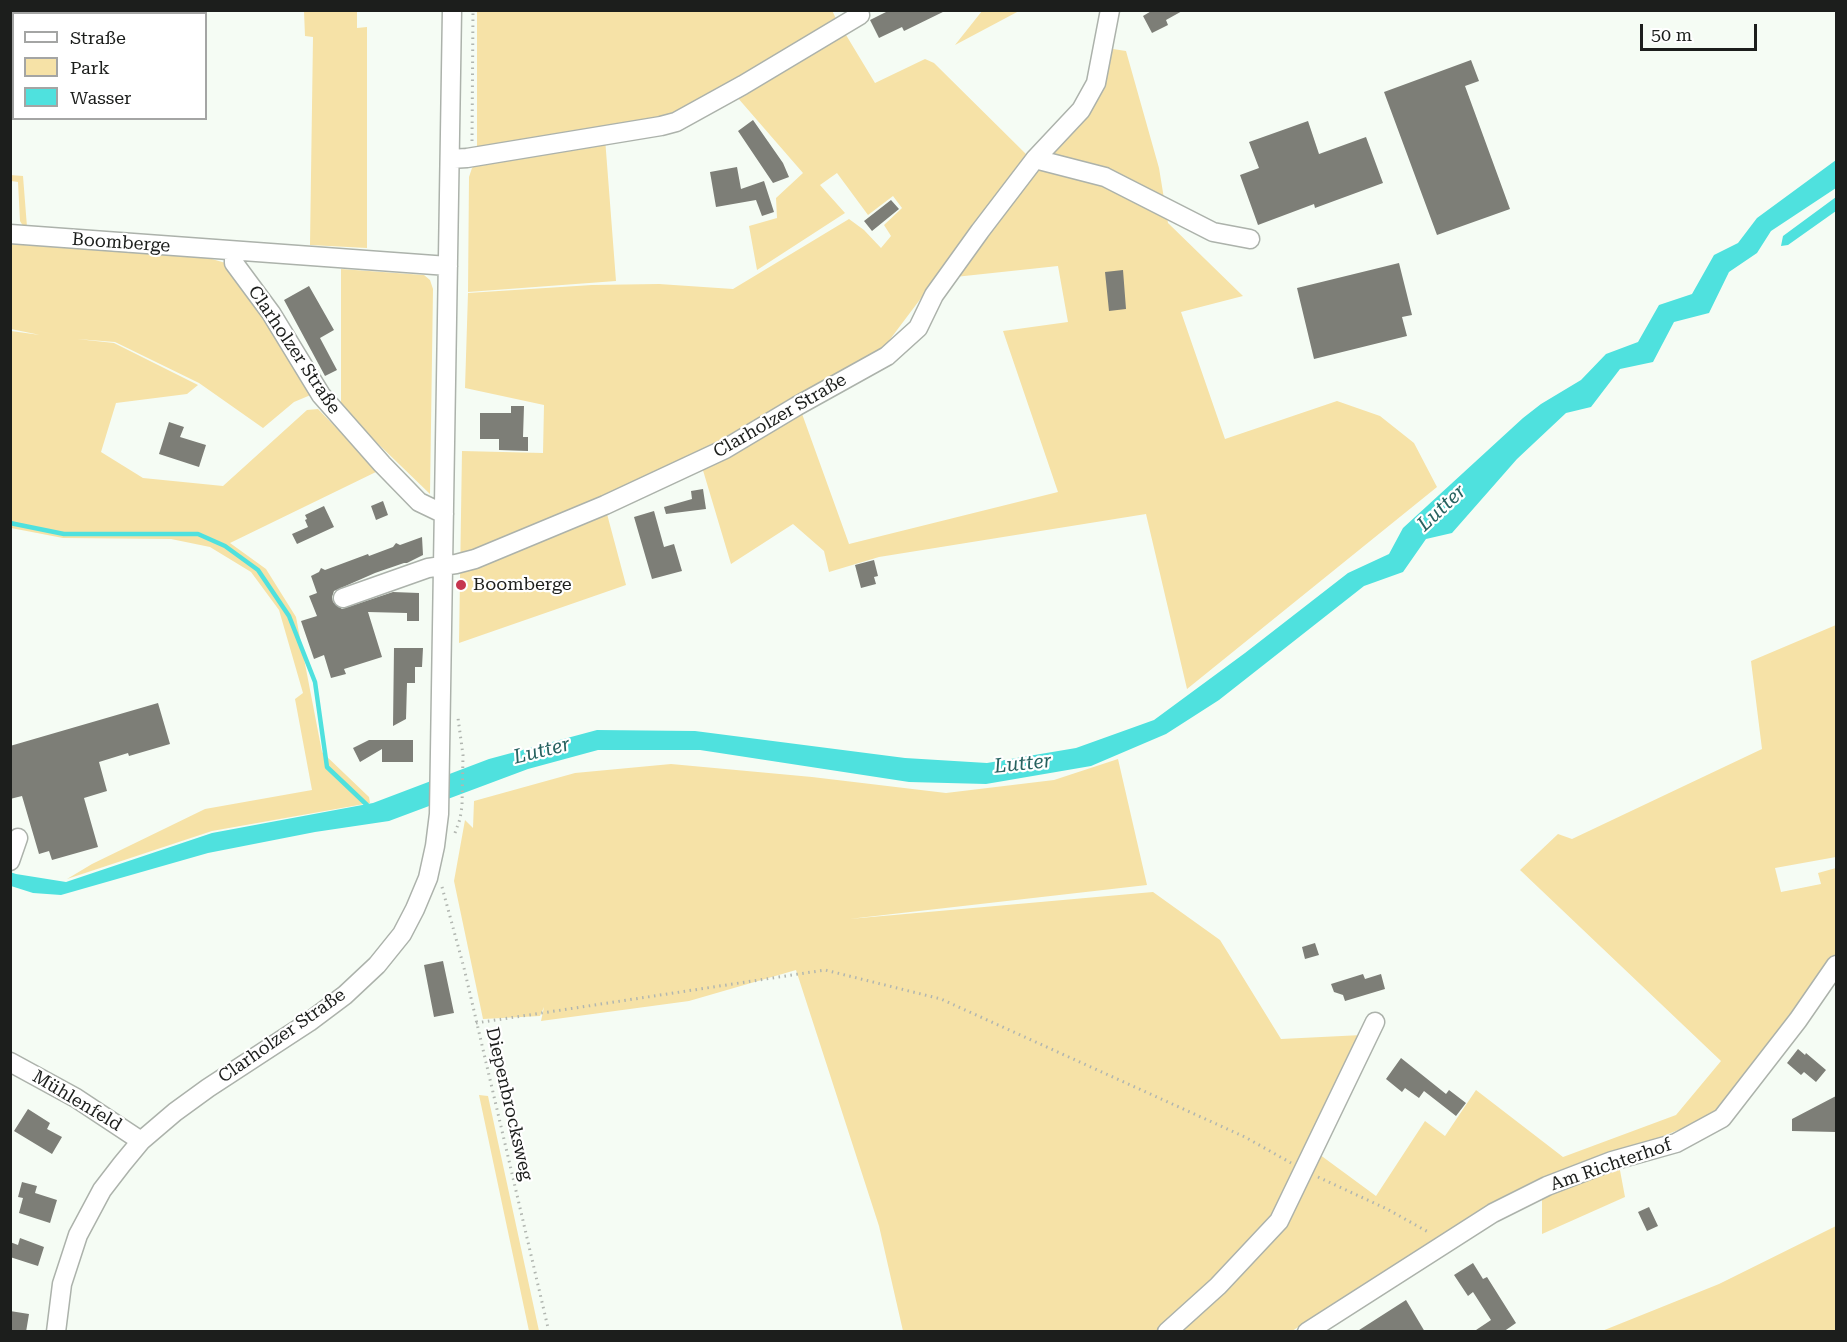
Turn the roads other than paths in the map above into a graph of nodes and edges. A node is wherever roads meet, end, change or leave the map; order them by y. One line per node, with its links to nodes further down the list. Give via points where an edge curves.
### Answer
1 (452, 10): 4 (street, Clarholzer Straße)
2 (1110, 10): 5 (street, Clarholzer Straße, via 1096,83 1080,110)
3 (861, 15): 4 (street, via 676,122)
4 (450, 159): 9 (street, Clarholzer Straße)
5 (1035, 159): 7 (street, via 1105,177 1213,232); 11 (street, Clarholzer Straße, via 934,295 918,328 887,356 725,449 475,559)
6 (10, 234): 8 (street, Boomberge)
7 (1250, 239)
8 (234, 251): 9 (street, Boomberge); 10 (street, Clarholzer Straße, via 234,263 271,313 321,395 419,502)
9 (448, 266): 10 (street, Clarholzer Straße)
10 (444, 514): 11 (street, Clarholzer Straße)
11 (443, 566): 12 (street); 16 (street, Clarholzer Straße, via 439,814 428,878 402,934 345,995 208,1088)
12 (343, 598)
13 (1836, 965): 19 (street, Am Richterhof, via 1722,1118 1676,1143 1612,1161 1493,1213)
14 (1375, 1022): 18 (street, via 1279,1221 1218,1286)
15 (10, 1062): 16 (street, Mühlenfeld, via 76,1098)
16 (141, 1141): 17 (street, Clarholzer Straße, via 102,1190 78,1235 62,1284)
17 (56, 1332)
18 (1167, 1332)
19 (1307, 1332)

